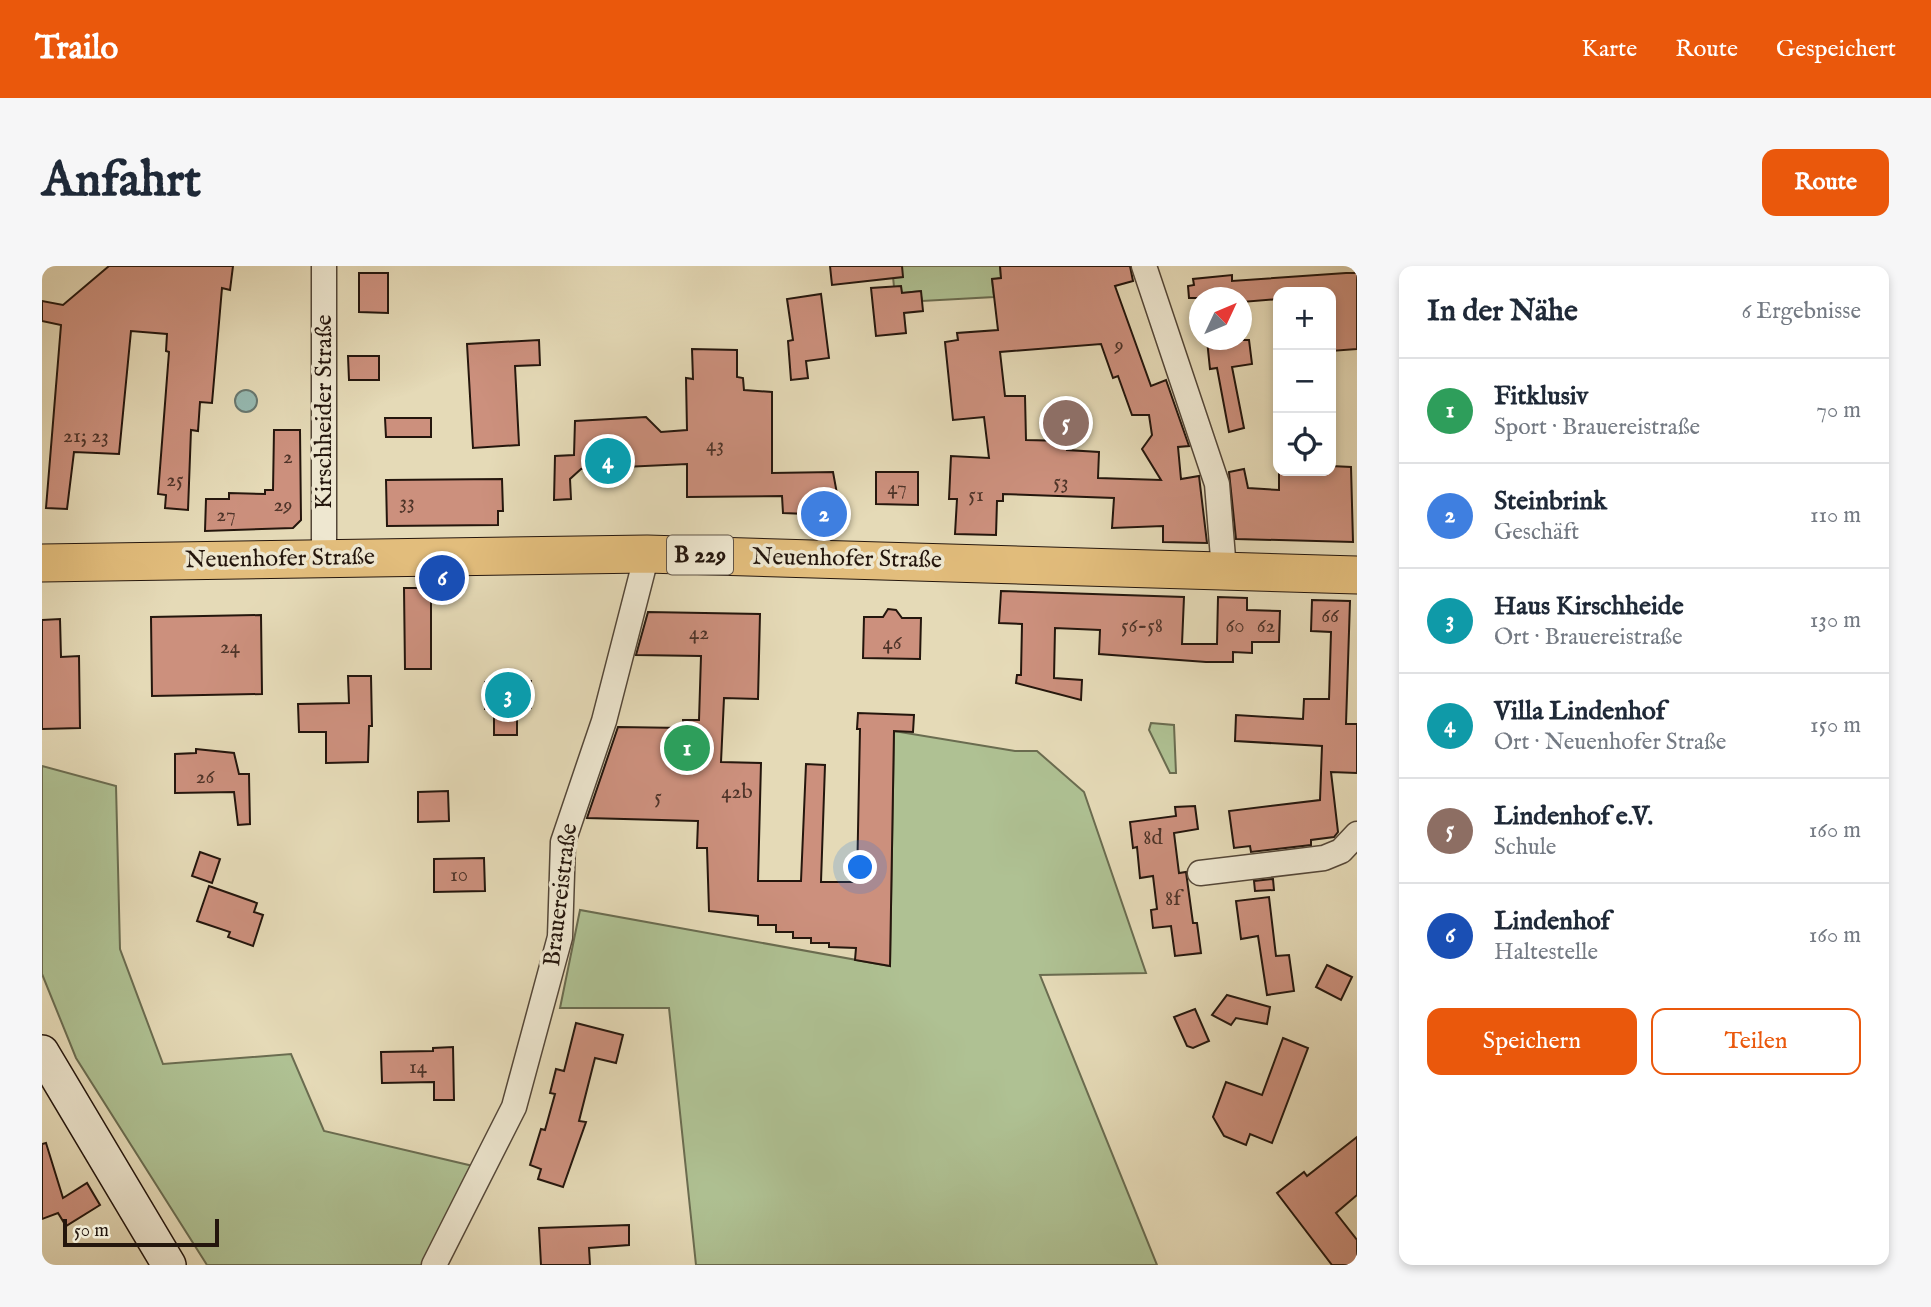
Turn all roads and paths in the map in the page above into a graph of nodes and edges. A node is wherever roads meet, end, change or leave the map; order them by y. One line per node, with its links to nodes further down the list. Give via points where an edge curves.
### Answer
1 (324, 266): 4 (street, Kirschheider Straße)
2 (1144, 266): 6 (street, via 1217,484)
3 (647, 554): 4 (main road, Neuenhofer Straße / B 229); 6 (main road, Neuenhofer Straße / B 229); 12 (street, Brauereistraße, via 604,721 563,842 560,937 514,1107)
4 (324, 559): 5 (main road, Neuenhofer Straße / B 229)
5 (42, 563)
6 (1224, 570): 7 (main road, Neuenhofer Straße / B 229)
7 (1357, 575)
8 (1357, 834): 9 (street, via 1341,851 1324,858)
9 (1200, 873)
10 (44, 1061): 11 (main road)
11 (169, 1265)
12 (434, 1265)

